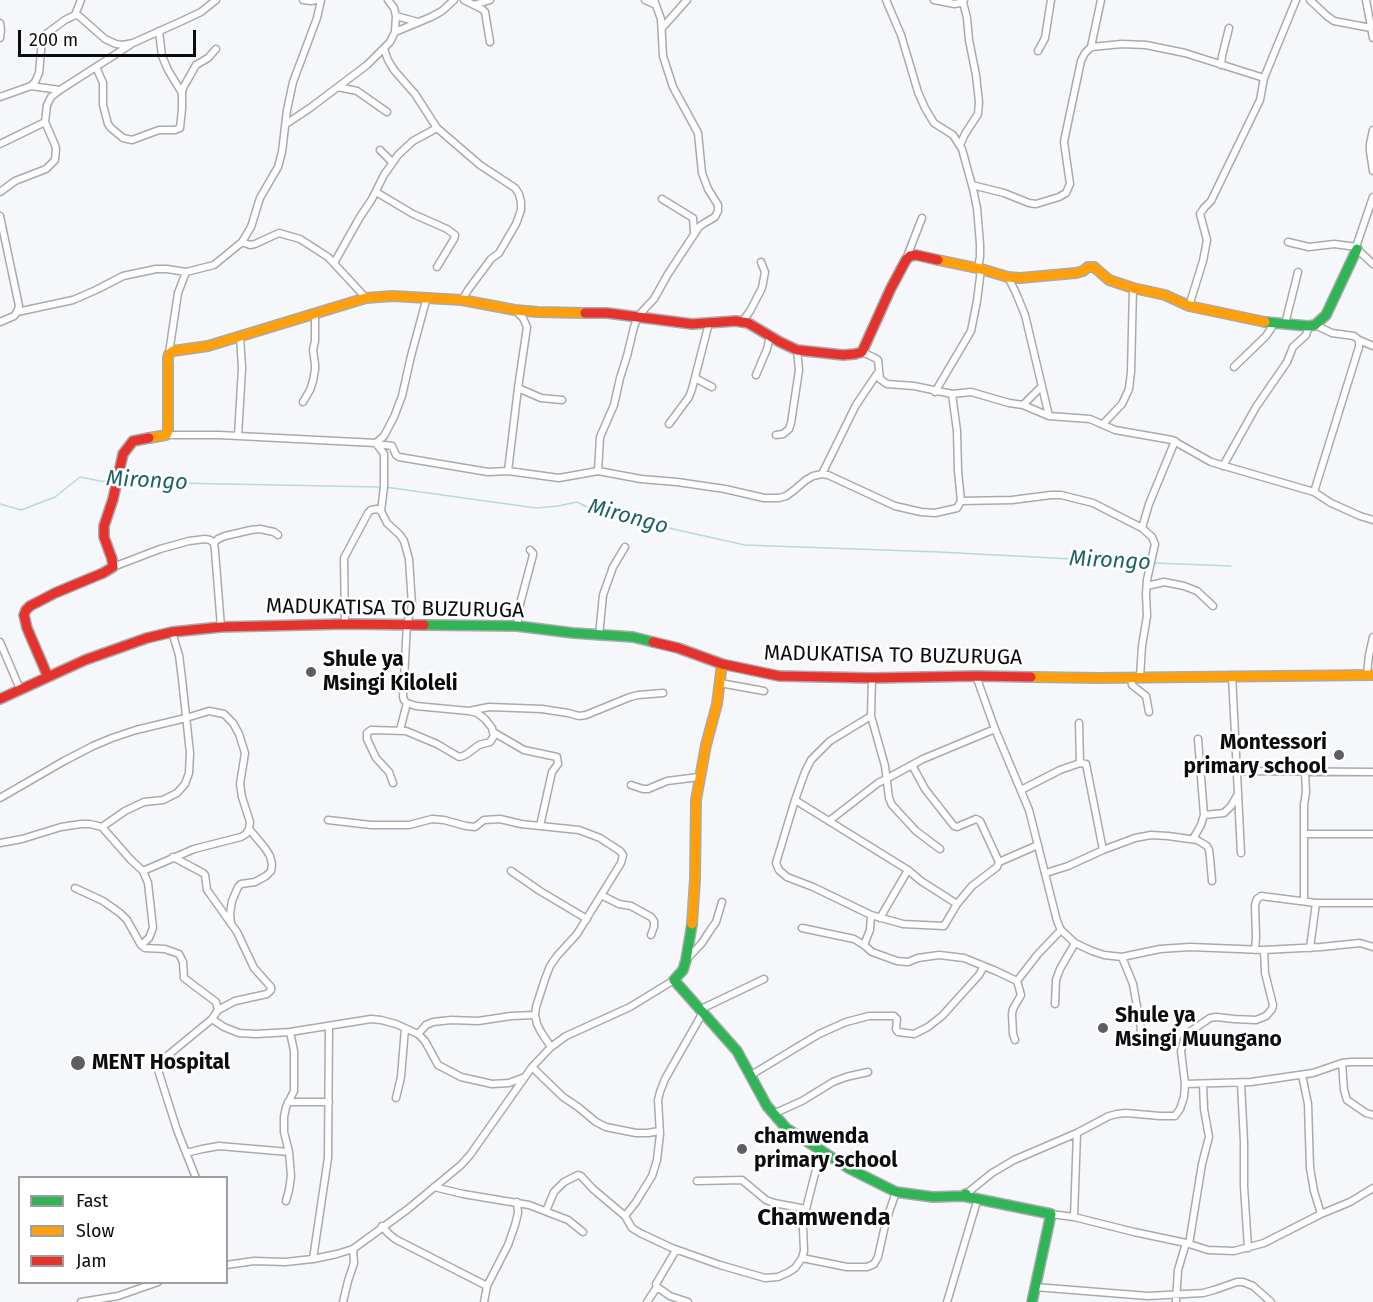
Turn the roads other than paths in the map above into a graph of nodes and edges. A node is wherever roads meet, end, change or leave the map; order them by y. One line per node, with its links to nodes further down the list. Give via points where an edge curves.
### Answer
1 (81, 0): 21 (street)
2 (216, 0): 28 (street, via 201,12)
3 (303, 0): 4 (street)
4 (321, 0): 48 (street, via 292,82)
5 (388, 0): 22 (street)
6 (454, 0): 23 (street)
7 (464, 0): 20 (street)
8 (490, 0): 20 (street)
9 (645, 0): 19 (street)
10 (687, 0): 25 (street)
11 (886, 0): 52 (street, via 928,114)
12 (934, 0): 18 (street, via 955,4)
13 (1051, 0): 37 (street, via 1046,38)
14 (1101, 0): 34 (street)
15 (1296, 0): 40 (street)
16 (1310, 0): 27 (street, via 1334,21)
17 (1366, 0): 27 (street)
18 (963, 1): 52 (street, via 979,102 978,114)
19 (655, 3): 25 (street)
20 (474, 5): 32 (street, via 485,12)
21 (75, 15): 33 (street, via 105,39 123,45); 41 (street, via 42,40 38,77)
22 (396, 16): 23 (street); 29 (street)
23 (418, 22): 29 (street)
24 (0, 23): 30 (street)
25 (662, 28): 63 (street, via 663,56 673,87 698,133 702,173 719,208 715,217)
26 (1229, 28): 38 (street)
27 (1371, 28): 31 (street)
28 (159, 31): 33 (street); 44 (street, via 162,56)
29 (395, 32): 36 (street)
30 (0, 38)
31 (1373, 38)
32 (490, 42)
33 (133, 43): 39 (street)
34 (1091, 47): 38 (street, via 1146,45); 56 (street, via 1081,61 1064,142 1070,184 1066,194 1036,204)
35 (216, 49): 44 (street, via 196,65)
36 (384, 49): 42 (street); 49 (street, via 394,70)
37 (1038, 51)
38 (1221, 65): 40 (street)
39 (96, 67): 43 (street); 44 (street, via 103,83 108,124 126,140 180,128)
40 (1264, 78): 80 (street, via 1260,100 1211,201 1200,214 1207,240)
41 (31, 86): 43 (street); 45 (street)
42 (338, 87): 46 (street, via 361,93); 48 (street)
43 (60, 90): 47 (street, via 47,105)
44 (182, 93)
45 (0, 97)
46 (387, 112)
47 (45, 122): 51 (street); 57 (street, via 55,145 55,160 46,169 15,181)
48 (286, 124): 64 (street, via 278,167 262,193)
49 (437, 128): 54 (street, via 413,141); 79 (street, via 480,165 515,188 521,202 516,224 499,253)
50 (1373, 130): 55 (street)
51 (0, 144)
52 (960, 145): 56 (street)
53 (380, 150): 54 (street)
54 (392, 162): 58 (street)
55 (1373, 171)
56 (972, 185): 72 (street)
57 (0, 192)
58 (376, 192): 68 (street); 71 (street, via 455,235)
59 (1373, 197): 66 (street)
60 (662, 199): 63 (street, via 693,218)
61 (0, 216): 82 (street, via 19,306)
62 (922, 218): 67 (street)
63 (694, 234): 84 (street, via 654,299)
64 (242, 242): 68 (street, via 250,245 283,234 300,239); 73 (street, via 214,265)
65 (1288, 242): 66 (street, via 1309,247 1334,244)
66 (1357, 248): 70 (street); 90 (street, via 1326,315)
67 (906, 260): 72 (street, via 916,255); 96 (street)
68 (334, 262): 78 (street)
69 (761, 262): 86 (street, via 765,272 762,288)
70 (1373, 264)
71 (436, 267)
72 (980, 269): 75 (street); 105 (street, via 971,331)
73 (186, 272): 82 (street, via 156,269 123,276 73,300); 97 (street, via 178,293)
74 (1298, 272): 89 (street)
75 (1008, 277): 76 (street, via 1076,273 1091,266 1109,280); 102 (street, via 1025,315)
76 (1132, 288): 80 (street, via 1165,295); 112 (street, via 1130,381 1122,404)
77 (427, 297): 78 (street); 79 (street); 117 (street, via 402,396)
78 (366, 298): 83 (street)
79 (462, 300): 81 (street)
80 (1189, 306): 88 (street)
81 (515, 310): 84 (street); 104 (street, via 527,327)
82 (17, 312): 85 (street)
83 (315, 314): 91 (street); 108 (street, via 315,370)
84 (638, 316): 87 (street); 120 (street, via 614,405 600,437)
85 (0, 322)
86 (742, 322): 87 (street); 92 (street)
87 (710, 323): 101 (street)
88 (1274, 324): 89 (street); 98 (street)
89 (1286, 324): 90 (street)
90 (1312, 326): 93 (street); 118 (street, via 1293,347)
91 (240, 336): 97 (street); 115 (street)
92 (770, 336): 95 (street); 100 (street)
93 (1359, 340): 94 (street); 122 (street)
94 (1373, 346)
95 (798, 350): 96 (street, via 843,356); 114 (street, via 791,423 783,434)
96 (862, 352): 99 (street, via 878,360)
97 (169, 354): 113 (street)
98 (1234, 367)
99 (879, 371): 105 (street, via 880,379 887,384); 121 (street, via 856,405)
100 (756, 375)
101 (695, 378): 103 (street); 111 (street, via 689,397)
102 (1042, 386): 109 (street); 110 (street)
103 (712, 387)
104 (518, 388): 107 (street, via 541,398); 119 (street)
105 (935, 392): 106 (street)
106 (952, 394): 109 (street, via 971,392); 123 (street)
107 (562, 400)
108 (303, 402)
109 (1023, 405): 110 (street)
110 (1049, 416): 112 (street, via 1084,418)
111 (669, 424)
112 (1103, 424): 116 (street, via 1115,430)
113 (166, 435): 115 (street); 131 (street, via 133,441 123,454 104,525)
114 (776, 435)
115 (238, 436): 117 (street)
116 (1175, 441): 118 (street); 126 (street)
117 (377, 444): 119 (street, via 392,446 399,457 488,472); 124 (street, via 384,454)
118 (1223, 466): 122 (street)
119 (508, 471): 120 (street, via 559,478)
120 (598, 471): 121 (street, via 770,499 786,496 806,480)
121 (822, 474): 123 (street, via 895,506 921,512 948,511 960,506)
122 (1314, 492): 125 (street)
123 (961, 501): 126 (street, via 1060,495 1093,503)
124 (381, 512): 134 (street, via 371,510 345,555); 135 (street, via 404,541 409,559 412,604)
125 (1373, 520)
126 (1142, 528): 132 (street, via 1155,544)
127 (278, 535): 128 (street, via 251,530)
128 (214, 543): 131 (street, via 205,539 189,541); 137 (street)
129 (625, 547): 139 (street, via 603,596)
130 (530, 550): 136 (street, via 533,555)
131 (113, 567): 146 (street, via 26,610 27,628)
132 (1147, 586): 133 (street, via 1164,582 1184,586 1197,591); 147 (street, via 1147,616)
133 (1213, 606)
134 (345, 624): 135 (street, MADUKATISA TO BUZURUGA); 137 (street, MADUKATISA TO BUZURUGA)
135 (407, 624): 136 (street, MADUKATISA TO BUZURUGA); 154 (street, via 403,697)
136 (517, 626): 139 (street, MADUKATISA TO BUZURUGA)
137 (221, 627): 138 (street, MADUKATISA TO BUZURUGA)
138 (172, 632): 146 (street, MADUKATISA TO BUZURUGA, via 115,649); 158 (street, via 179,656)
139 (599, 636): 142 (street, MADUKATISA TO BUZURUGA, via 656,642)
140 (1373, 637): 144 (street)
141 (0, 642): 150 (street)
142 (722, 664): 148 (street, MADUKATISA TO BUZURUGA, via 779,676); 149 (street)
143 (1232, 675): 144 (street, MADUKATISA TO BUZURUGA); 147 (street, MADUKATISA TO BUZURUGA); 166 (street)
144 (1370, 675)
145 (976, 676): 147 (street, MADUKATISA TO BUZURUGA); 148 (street, MADUKATISA TO BUZURUGA); 160 (street)
146 (48, 677): 150 (street, MADUKATISA TO BUZURUGA)
147 (1136, 677): 156 (street, via 1132,685 1146,696)
148 (872, 678): 157 (street)
149 (720, 684): 151 (street); 169 (street)
150 (20, 689): 153 (street, MADUKATISA TO BUZURUGA)
151 (764, 691)
152 (663, 693): 155 (street, via 630,697 579,716 542,709 489,707)
153 (0, 699)
154 (407, 703): 155 (street); 161 (street)
155 (469, 711): 162 (street, via 485,719)
156 (1149, 712)
157 (871, 716): 170 (street); 176 (street, via 830,741 811,760)
158 (186, 718): 175 (street, via 93,746); 181 (street, via 190,753 185,784 177,793 144,802); 182 (street, via 214,711 228,717 236,729 245,753 240,784)
159 (1079, 723): 164 (street)
160 (995, 729): 165 (street); 173 (street)
161 (400, 730): 162 (street, via 459,757 490,742); 171 (street, via 371,730 366,735)
162 (493, 732): 180 (street, via 524,750 557,757)
163 (1198, 739): 177 (street)
164 (1080, 763): 173 (street); 189 (street, via 1087,765)
165 (912, 765): 170 (street); 192 (street, via 954,826 980,821)
166 (1238, 771): 167 (street); 174 (street)
167 (1305, 772): 168 (street); 183 (street)
168 (1373, 772)
169 (699, 777): 172 (street, via 667,781 648,789); 220 (street, via 691,933)
170 (886, 779): 179 (street); 188 (street, via 892,806)
171 (393, 783)
172 (631, 785)
173 (1021, 790): 187 (street)
174 (1238, 793): 177 (street, via 1224,813); 190 (street)
175 (0, 798)
176 (795, 800): 179 (street); 205 (street, via 776,863 779,870 787,878)
177 (1204, 815): 185 (street)
178 (328, 820): 180 (street, via 409,825 444,819 475,826 484,820 500,819)
179 (829, 821): 194 (street)
180 (540, 826): 199 (street, via 589,833 620,851 621,863)
181 (102, 827): 186 (street, via 61,827); 193 (street)
182 (249, 829): 191 (street, via 241,837); 208 (street, via 270,856 271,871 238,887 232,901)
183 (1305, 834): 184 (street); 200 (street)
184 (1373, 834)
185 (1193, 839): 189 (street, via 1151,835); 197 (street, via 1203,842 1209,850)
186 (0, 843)
187 (1038, 845): 192 (street); 196 (street)
188 (940, 849)
189 (1103, 850): 196 (street)
190 (1241, 853)
191 (173, 857): 193 (street); 208 (street, via 205,875 207,890)
192 (999, 862): 204 (street)
193 (143, 870): 213 (street, via 153,928)
194 (908, 870): 204 (street); 206 (street)
195 (511, 871): 207 (street)
196 (1046, 873): 210 (street)
197 (1212, 881)
198 (75, 888): 213 (street, via 120,913)
199 (601, 895): 207 (street); 211 (street, via 651,917)
200 (1304, 901): 202 (street); 217 (street, via 1257,898)
201 (722, 902): 220 (street, via 716,922)
202 (1316, 903): 203 (street); 216 (street)
203 (1373, 903)
204 (957, 904): 206 (street, via 944,926 903,924)
205 (871, 915): 206 (street); 214 (street)
206 (880, 918)
207 (587, 919): 228 (street, via 550,966)
208 (231, 923): 226 (street, via 254,968 272,989)
209 (802, 928): 214 (street, via 854,939)
210 (1061, 930): 212 (street); 224 (street)
211 (651, 935)
212 (1075, 943): 219 (street, via 1104,955); 225 (street, via 1056,980)
213 (141, 945): 226 (street, via 180,954 184,978 216,1002)
214 (864, 945): 221 (street, via 897,961 939,955 964,958)
215 (1373, 947): 216 (street, via 1360,943)
216 (1310, 948): 218 (street)
217 (1255, 950): 218 (street); 219 (street, via 1190,947)
218 (1264, 950): 245 (street, via 1272,1009 1256,1020 1210,1018 1188,1033 1181,1051)
219 (1122, 957): 235 (street, via 1133,984 1141,1029)
220 (686, 960): 222 (street)
221 (984, 966): 224 (street); 241 (street, via 942,1016 914,1034 898,1032 894,1016 869,1016 819,1034)
222 (674, 980): 227 (street); 236 (street)
223 (764, 980): 227 (street)
224 (1017, 981): 234 (street, via 1021,995 1012,1014)
225 (1055, 1004)
226 (218, 1010): 229 (street)
227 (701, 1012): 241 (street, via 736,1051); 252 (street, via 660,1092)
228 (535, 1015): 233 (street, via 433,1022); 236 (street)
229 (212, 1019): 232 (street, via 239,1033); 256 (street, via 161,1060 158,1070)
230 (329, 1026): 231 (street, via 371,1019); 232 (street); 249 (street)
231 (405, 1028): 233 (street); 247 (street)
232 (290, 1032): 248 (street, via 294,1091)
233 (418, 1034): 243 (street, via 438,1065 461,1077 500,1084)
234 (1015, 1040)
235 (1139, 1040)
236 (551, 1047): 239 (street)
237 (1373, 1062): 238 (street)
238 (1342, 1063): 242 (street); 251 (street, via 1347,1100)
239 (532, 1067): 243 (street); 252 (street, via 596,1122 636,1133)
240 (868, 1072): 250 (street, via 833,1082)
241 (751, 1075): 250 (street)
242 (1302, 1075): 244 (street); 269 (street, via 1308,1104 1310,1168)
243 (525, 1077): 259 (street, via 470,1155)
244 (1241, 1083): 246 (street); 275 (street)
245 (1185, 1084): 246 (street); 253 (street, via 1175,1116 1117,1114)
246 (1203, 1084): 274 (street, via 1209,1137)
247 (396, 1098)
248 (288, 1102): 249 (street); 255 (street, via 284,1132)
249 (329, 1102): 279 (street, via 328,1158)
250 (773, 1114): 254 (street, via 786,1128)
251 (1373, 1115)
252 (659, 1131): 270 (street, via 652,1176)
253 (1077, 1132): 262 (street, via 1014,1160); 271 (street)
254 (821, 1150): 261 (street); 266 (street)
255 (289, 1152): 256 (street, via 219,1146); 264 (street, via 291,1176)
256 (186, 1153): 257 (street)
257 (195, 1176)
258 (697, 1181): 266 (street, via 742,1180 766,1200)
259 (434, 1187): 265 (street); 272 (street)
260 (1373, 1188): 269 (street)
261 (896, 1192): 262 (street, via 933,1197); 278 (street, via 874,1264 847,1267)
262 (965, 1195): 263 (street)
263 (978, 1198): 268 (street); 291 (street)
264 (286, 1201)
265 (517, 1203): 267 (street); 282 (street, via 516,1225)
266 (806, 1209): 278 (street)
267 (546, 1211): 270 (street, via 558,1187 581,1176); 273 (street, via 568,1220)
268 (1051, 1214): 271 (street); 284 (street)
269 (1321, 1214): 275 (street)
270 (625, 1216): 277 (street, via 639,1233)
271 (1074, 1217): 274 (street)
272 (382, 1226): 276 (street); 282 (street, via 396,1239)
273 (583, 1232)
274 (1187, 1243): 275 (street, via 1217,1251); 285 (street, via 1178,1270)
275 (1248, 1248)
276 (353, 1249): 279 (street); 287 (street, via 354,1263)
277 (676, 1250): 278 (street, via 765,1278 789,1272); 283 (street)
278 (802, 1258)
279 (313, 1259): 280 (street)
280 (228, 1265)
281 (153, 1284): 286 (street, via 118,1296)
282 (487, 1286): 288 (street)
283 (657, 1287): 289 (street); 290 (street)
284 (1035, 1287): 285 (street); 292 (street)
285 (1176, 1298): 293 (street, via 1243,1282)
286 (81, 1302)
287 (343, 1302)
288 (484, 1302)
289 (647, 1302)
290 (688, 1302)
291 (947, 1302)
292 (1032, 1302)
293 (1271, 1302)

